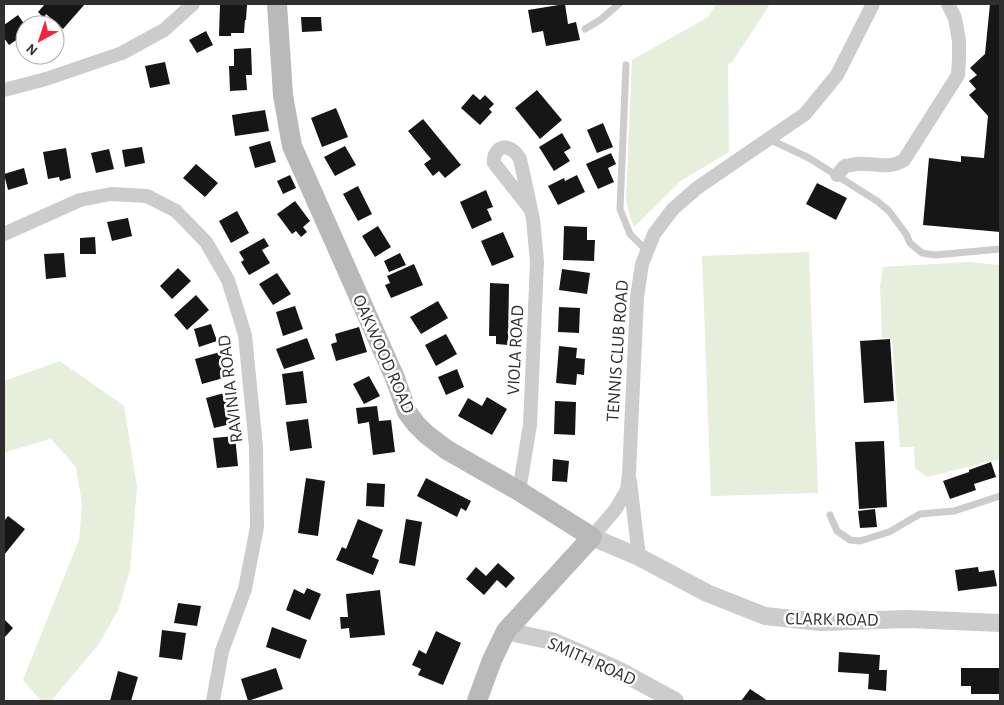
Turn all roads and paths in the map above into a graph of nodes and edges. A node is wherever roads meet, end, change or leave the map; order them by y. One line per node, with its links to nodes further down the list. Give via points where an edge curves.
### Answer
1 (193, 4): 8 (street, via 164,30 122,53)
2 (277, 4): 16 (main road, OAKWOOD ROAD, via 283,95 292,146 408,412 426,434 447,450)
3 (619, 4): 6 (lane)
4 (873, 4): 9 (street, TENNIS CLUB ROAD, via 837,75 806,114)
5 (948, 4): 10 (street, via 955,18 959,41 958,75 904,160 888,166 858,163 845,166)
6 (585, 29)
7 (626, 65): 14 (lane, via 620,209 630,234)
8 (4, 90)
9 (769, 139): 10 (lane); 14 (street, TENNIS CLUB ROAD, via 697,188 673,209 654,234)
10 (837, 175): 13 (lane, via 889,212 910,243 922,254)
11 (531, 210): 16 (street, VIOLA ROAD, via 537,262 532,386 530,425)
12 (4, 234): 23 (street, RAVINIA ROAD, via 80,200 111,194 147,196 176,211 206,242 228,280 245,335 256,447 257,526 245,589 222,651)
13 (1000, 249)
14 (647, 251): 15 (street, TENNIS CLUB ROAD, via 637,297)
15 (629, 474): 19 (street, TENNIS CLUB ROAD, via 627,490); 20 (street, TENNIS CLUB ROAD)
16 (519, 491): 19 (main road, OAKWOOD ROAD)
17 (1000, 496): 18 (lane, via 954,511 920,514 888,532 860,541 850,540 837,531)
18 (830, 515)
19 (592, 537): 20 (street, CLARK ROAD); 22 (main road)
20 (639, 557): 21 (street, CLARK ROAD, via 707,593 765,616 821,622 908,619)
21 (1000, 623)
22 (506, 631): 24 (main road); 25 (street, SMITH ROAD, via 552,641 618,670)
23 (213, 701)
24 (477, 701)
25 (674, 701)

